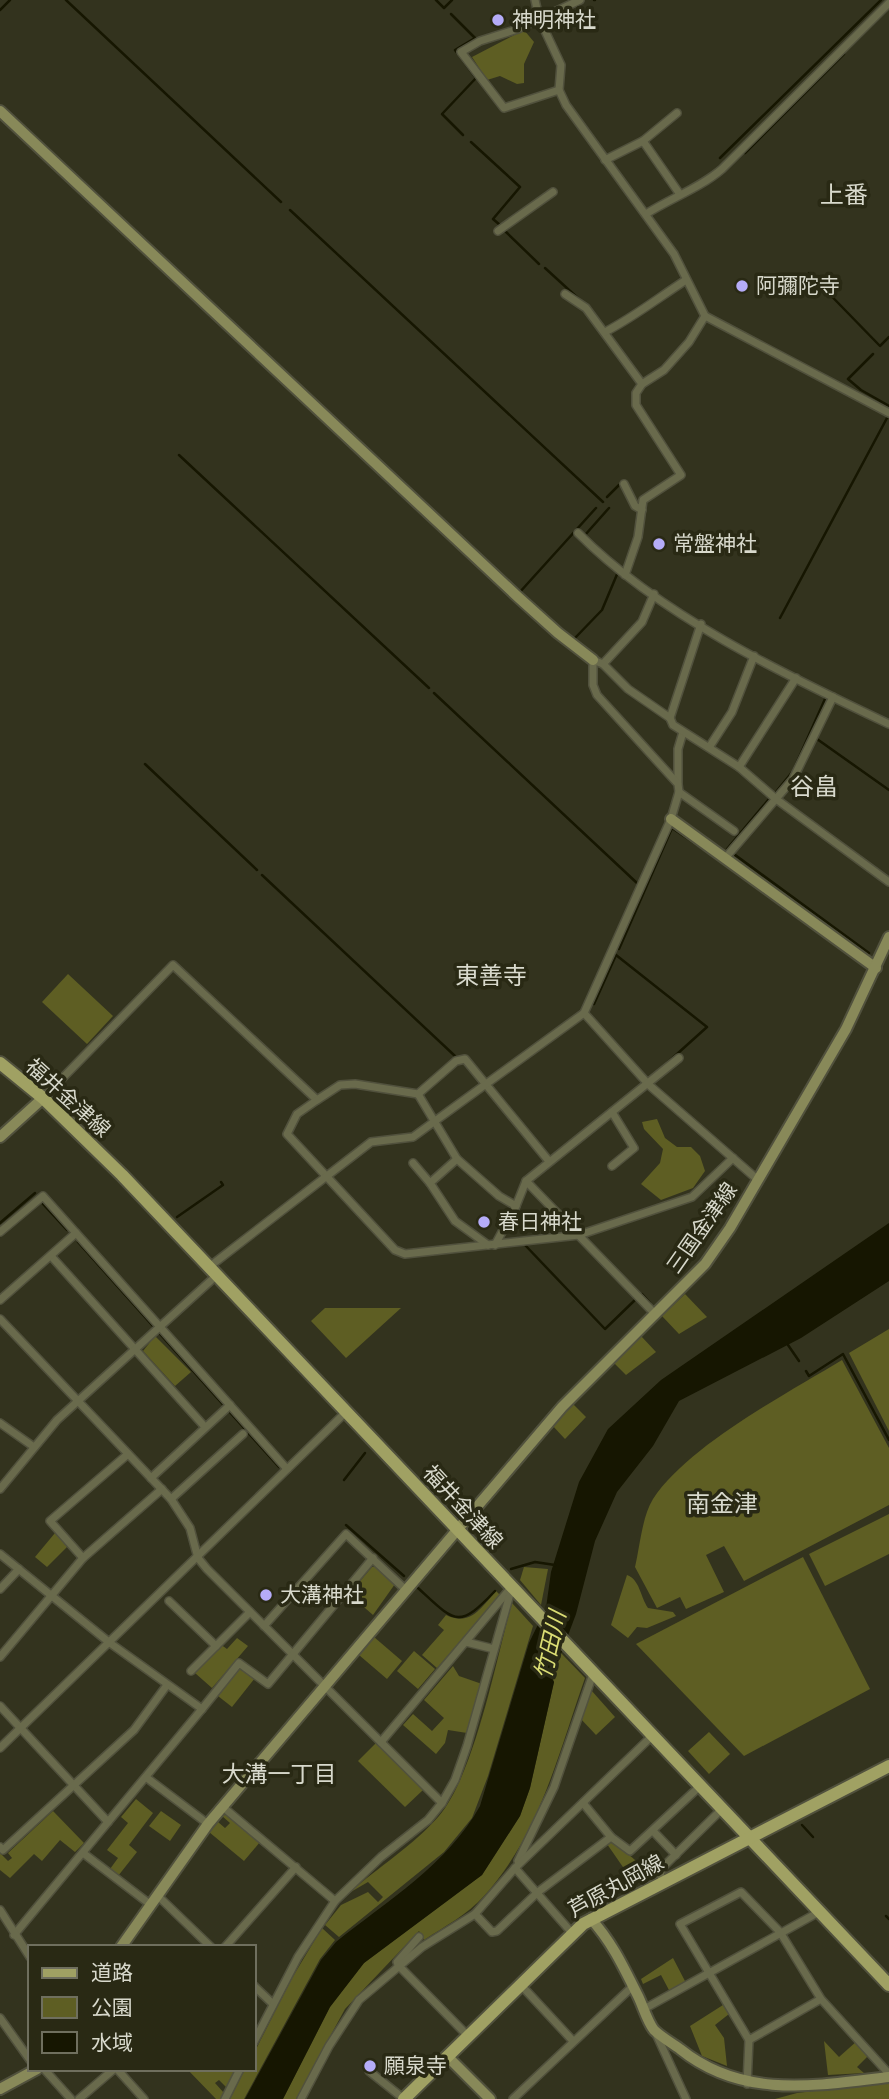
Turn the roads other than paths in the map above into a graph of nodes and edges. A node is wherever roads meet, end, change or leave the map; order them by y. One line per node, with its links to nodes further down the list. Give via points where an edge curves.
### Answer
1 (535, 0): 4 (street)
2 (580, 0): 4 (street)
3 (889, 3): 11 (street, via 722,169)
4 (539, 18): 5 (street, via 561,65); 5 (street, via 461,52 504,108)
5 (559, 90): 9 (street)
6 (0, 111): 27 (street, via 518,597)
7 (677, 113): 8 (street)
8 (643, 141): 9 (street); 11 (street)
9 (605, 160): 12 (street)
10 (553, 192): 13 (street)
11 (679, 194): 12 (street)
12 (646, 214): 14 (street)
13 (498, 231)
14 (686, 280): 16 (street); 17 (street)
15 (565, 294): 17 (street, via 586,308)
16 (705, 316): 18 (street, via 664,370); 19 (street)
17 (605, 332): 18 (street)
18 (642, 384): 21 (street, via 636,405 681,475 643,500)
19 (889, 413)
20 (624, 484): 21 (street)
21 (642, 510): 23 (street)
22 (578, 533): 23 (street)
23 (625, 575): 24 (street)
24 (654, 594): 25 (street); 27 (street, via 642,622)
25 (701, 624): 26 (street); 30 (street)
26 (754, 656): 28 (street); 33 (street, via 732,712)
27 (598, 662): 30 (street); 35 (street, via 593,685 597,695)
28 (796, 678): 29 (street); 34 (street)
29 (833, 698): 31 (street); 37 (street, via 793,779)
30 (670, 718): 32 (street)
31 (889, 724)
32 (683, 732): 33 (street); 35 (street)
33 (710, 747): 34 (street)
34 (739, 767): 37 (street)
35 (678, 783): 36 (street)
36 (679, 792): 38 (street); 39 (street)
37 (776, 799): 40 (street); 41 (street)
38 (671, 819): 40 (street); 44 (street)
39 (734, 831)
40 (727, 856): 43 (street)
41 (889, 882)
42 (889, 937): 43 (street, 三国金津線)
43 (876, 968): 61 (street, 三国金津線)
44 (584, 1013): 47 (street); 48 (street)
45 (679, 1058): 48 (street)
46 (0, 1063): 50 (main road, 福井金津線)
47 (488, 1084): 49 (street, via 465,1059 456,1061); 53 (street); 57 (street)
48 (649, 1085): 52 (street); 55 (street)
49 (418, 1094): 51 (street, via 340,1085); 53 (street)
50 (43, 1098): 51 (street, via 173,965); 54 (street); 70 (main road, 福井金津線)
51 (317, 1101): 60 (street, via 297,1114 287,1134)
52 (612, 1112): 57 (street); 59 (street, via 634,1148)
53 (435, 1122): 56 (street); 60 (street, via 413,1137 371,1142)
54 (0, 1137)
55 (733, 1158): 61 (street); 67 (street, via 692,1197)
56 (457, 1160): 63 (street); 64 (street)
57 (548, 1160): 62 (street)
58 (413, 1163): 63 (street)
59 (612, 1166)
60 (329, 1176): 68 (street, via 395,1250 405,1254); 70 (street)
61 (758, 1180): 72 (street, 三国金津線, via 705,1264)
62 (526, 1181): 64 (street); 67 (street)
63 (430, 1184): 68 (street, via 455,1221)
64 (516, 1206): 68 (street)
65 (0, 1232): 66 (street, via 43,1196)
66 (76, 1234): 69 (street); 74 (street)
67 (579, 1235): 68 (street); 72 (street)
68 (492, 1245)
69 (51, 1256): 71 (street); 75 (street)
70 (213, 1271): 74 (street); 78 (main road, 福井金津線)
71 (0, 1300)
72 (656, 1315): 89 (street, 三国金津線, via 562,1408)
73 (0, 1319): 76 (street)
74 (160, 1326): 75 (street); 77 (street)
75 (134, 1350): 76 (street); 80 (street)
76 (79, 1400): 82 (street); 83 (street)
77 (230, 1405): 80 (street); 84 (street)
78 (347, 1412): 84 (street); 89 (main road, 福井金津線)
79 (0, 1423): 82 (street)
80 (205, 1427): 85 (street)
81 (243, 1434): 88 (street)
82 (34, 1447): 86 (street)
83 (128, 1454): 85 (street); 91 (street, via 50,1521)
84 (287, 1469): 92 (street)
85 (150, 1478): 87 (street)
86 (0, 1489)
87 (162, 1489): 88 (street); 91 (street)
88 (172, 1499): 92 (street, via 190,1528)
89 (458, 1529): 96 (main road, 福井金津線); 97 (street, 三国金津線)
90 (0, 1554): 94 (street)
91 (83, 1558): 98 (street)
92 (198, 1558): 100 (street); 103 (street)
93 (373, 1558): 97 (street); 101 (street, via 346,1534); 106 (street)
94 (19, 1569): 95 (street); 98 (street)
95 (0, 1589)
96 (514, 1589): 102 (street); 105 (street); 108 (main road, 福井金津線)
97 (407, 1591): 111 (street, 三国金津線)
98 (52, 1595): 103 (street); 107 (street)
99 (169, 1601): 104 (street)
100 (250, 1612): 101 (street); 104 (street)
101 (264, 1626): 106 (street)
102 (466, 1642): 105 (street); 116 (street)
103 (110, 1643): 110 (street); 114 (street)
104 (216, 1646): 109 (street)
105 (494, 1649): 122 (street, via 467,1746)
106 (294, 1654): 111 (street); 113 (street, via 268,1684 239,1663)
107 (0, 1657)
108 (589, 1670): 115 (main road, 福井金津線); 135 (street, via 554,1787)
109 (191, 1671)
110 (167, 1685): 113 (street); 120 (street, via 134,1730)
111 (326, 1686): 116 (street); 124 (street, 三国金津線)
112 (0, 1706): 114 (street)
113 (202, 1709): 119 (street)
114 (20, 1729): 117 (street); 120 (street)
115 (651, 1737): 121 (main road, 福井金津線); 123 (street)
116 (381, 1742): 122 (street)
117 (0, 1748)
118 (889, 1766): 130 (main road, 芦原丸岡線)
119 (147, 1778): 126 (street); 127 (street)
120 (72, 1785): 126 (street); 131 (street, via 3,1850)
121 (699, 1787): 125 (main road, 福井金津線); 128 (street)
122 (443, 1803): 139 (street)
123 (583, 1803): 129 (street); 135 (street)
124 (223, 1807): 127 (street, 三国金津線); 134 (street)
125 (722, 1809): 130 (main road, 福井金津線); 133 (street)
126 (108, 1822): 132 (street)
127 (208, 1824): 138 (street, 三国金津線)
128 (653, 1831): 129 (street, via 630,1851); 133 (street)
129 (611, 1837): 137 (street)
130 (749, 1838): 136 (main road, 芦原丸岡線); 141 (main road, 福井金津線)
131 (0, 1847)
132 (83, 1853): 138 (street); 148 (street)
133 (676, 1855): 136 (street, via 663,1867)
134 (296, 1867): 139 (street); 152 (street)
135 (515, 1868): 137 (street); 142 (street)
136 (663, 1881): 143 (main road, 芦原丸岡線)
137 (538, 1892): 142 (street, via 497,1931 492,1932); 147 (street)
138 (155, 1900): 150 (street, 三国金津線); 151 (street)
139 (335, 1901): 161 (street)
140 (0, 1910): 144 (street)
141 (819, 1912): 146 (street); 157 (main road, 福井金津線)
142 (475, 1914): 154 (street)
143 (591, 1919): 147 (main road, 芦原丸岡線); 158 (street, via 616,1951)
144 (8, 1921): 145 (street); 148 (street)
145 (0, 1926)
146 (780, 1932): 155 (street); 155 (street, via 741,1892 680,1924); 160 (street)
147 (572, 1933): 156 (main road, 芦原丸岡線)
148 (14, 1935): 153 (street)
149 (419, 1937): 154 (street)
150 (122, 1945)
151 (209, 1945)
152 (227, 1945)
153 (28, 1954)
154 (398, 1965): 165 (street); 184 (street, via 354,2007)
155 (706, 1973): 162 (street); 167 (street)
156 (520, 1984): 165 (main road, 芦原丸岡線); 168 (street)
157 (889, 1985)
158 (633, 1986): 162 (street); 168 (street)
159 (256, 1988): 161 (street)
160 (821, 1999): 167 (street); 177 (street)
161 (273, 2004): 166 (street)
162 (644, 2009): 164 (street)
163 (0, 2018): 170 (street)
164 (653, 2029): 178 (street, via 696,2064); 188 (street)
165 (468, 2036): 169 (main road, 芦原丸岡線)
166 (256, 2038)
167 (749, 2040): 178 (street)
168 (573, 2041): 187 (street)
169 (447, 2056): 185 (main road, 芦原丸岡線); 186 (street)
170 (28, 2057)
171 (33, 2071): 179 (street)
172 (46, 2071): 180 (street)
173 (114, 2071): 181 (street)
174 (118, 2071): 182 (street)
175 (239, 2071): 183 (street)
176 (369, 2071): 185 (street)
177 (889, 2075): 178 (street, via 807,2087)
178 (747, 2084)
179 (0, 2089)
180 (70, 2099)
181 (79, 2099)
182 (144, 2099)
183 (225, 2099)
184 (301, 2099)
185 (404, 2099)
186 (490, 2099)
187 (513, 2099)
188 (686, 2099)

